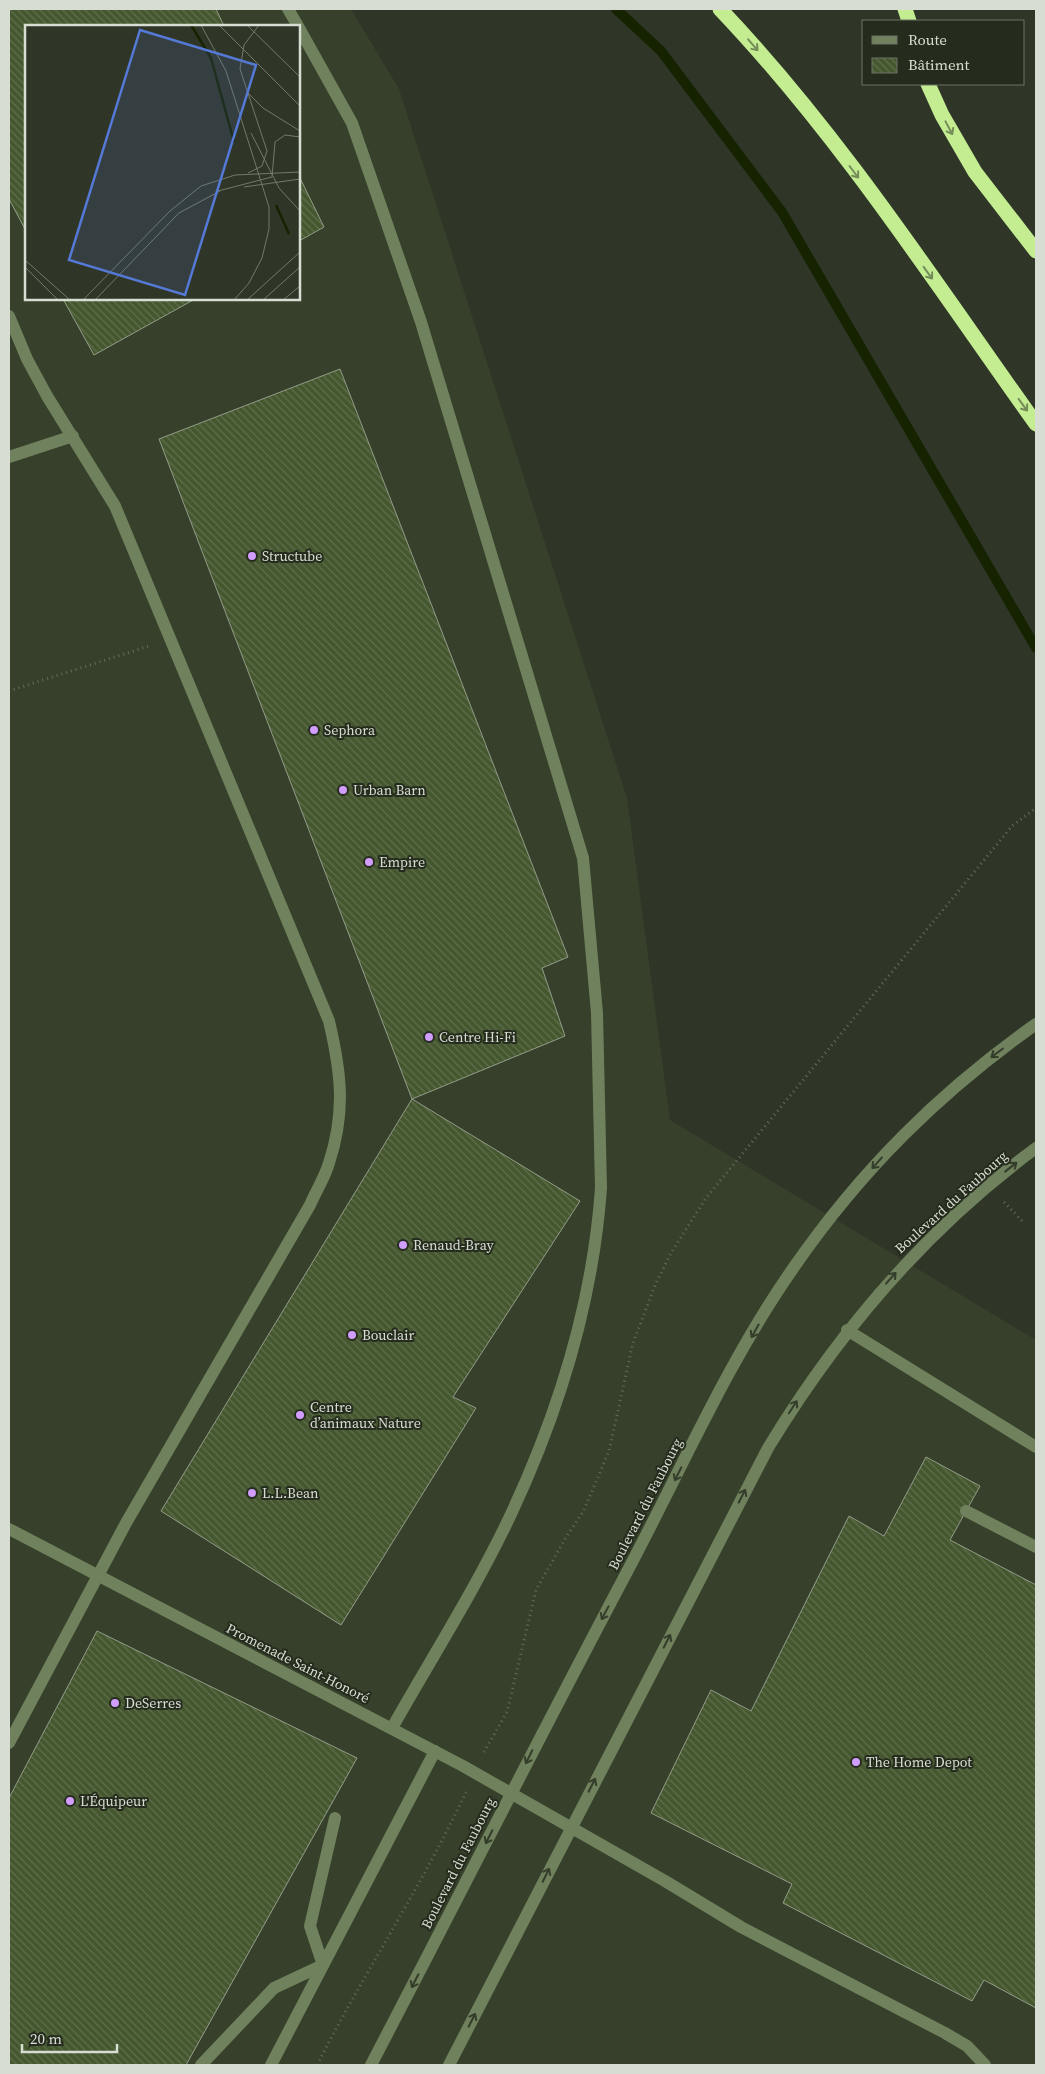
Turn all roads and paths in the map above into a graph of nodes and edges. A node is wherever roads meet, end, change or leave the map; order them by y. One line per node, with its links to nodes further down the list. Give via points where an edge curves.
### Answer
1 (288, 9): 3 (street)
2 (720, 9): 10 (highway, one-way to 10, via 775,69 851,167)
3 (297, 25)
4 (300, 31): 27 (street, via 352,123 421,322 583,858 597,1013 601,1188 585,1301 574,1348 551,1416 511,1513)
5 (928, 85): 6 (highway, one-way to 6, via 966,157)
6 (1010, 215): 7 (highway); 8 (highway)
7 (1036, 234)
8 (1036, 251)
9 (9, 316): 11 (street, via 31,366)
10 (1036, 424)
11 (73, 436): 12 (street); 13 (street, via 116,506)
12 (9, 458)
13 (171, 639): 14 (path); 25 (street, via 329,1021 340,1065 340,1114 329,1164 310,1205)
14 (9, 691)
15 (1036, 808): 26 (path, via 1012,826 706,1198 679,1239 656,1283 633,1343 609,1451 598,1481 536,1590 509,1703)
16 (1036, 1024): 30 (street, Boulevard du Faubourg, one-way to 30, via 964,1078 900,1137 845,1200 792,1269 706,1418)
17 (1036, 1148): 18 (street, Boulevard du Faubourg, one-way to 17)
18 (988, 1186): 19 (path); 20 (street, Boulevard du Faubourg, one-way to 18, via 910,1258)
19 (1024, 1223)
20 (847, 1330): 21 (street); 33 (street, Boulevard du Faubourg, one-way to 20, via 768,1448)
21 (1036, 1447)
22 (966, 1511): 24 (street)
23 (9, 1529): 25 (street, Promenade Saint-Honoré)
24 (1036, 1547)
25 (96, 1576): 27 (street, Promenade Saint-Honoré); 28 (street)
26 (500, 1724)
27 (392, 1728): 29 (street, Promenade Saint-Honoré)
28 (9, 1743)
29 (436, 1751): 30 (street, Promenade Saint-Honoré); 34 (street)
30 (511, 1793): 33 (street, Promenade Saint-Honoré); 38 (street, Boulevard du Faubourg, one-way to 38)
31 (460, 1803): 37 (path, Boulevard du Faubourg)
32 (335, 1818): 34 (street, via 310,1926)
33 (570, 1828): 39 (street, Boulevard du Faubourg, one-way to 33); 40 (street, Promenade Saint-Honoré, via 740,1927 945,2033 967,2046)
34 (323, 1965): 35 (street, via 274,1988); 36 (street)
35 (200, 2065)
36 (271, 2065)
37 (317, 2065)
38 (372, 2065)
39 (449, 2065)
40 (985, 2065)

